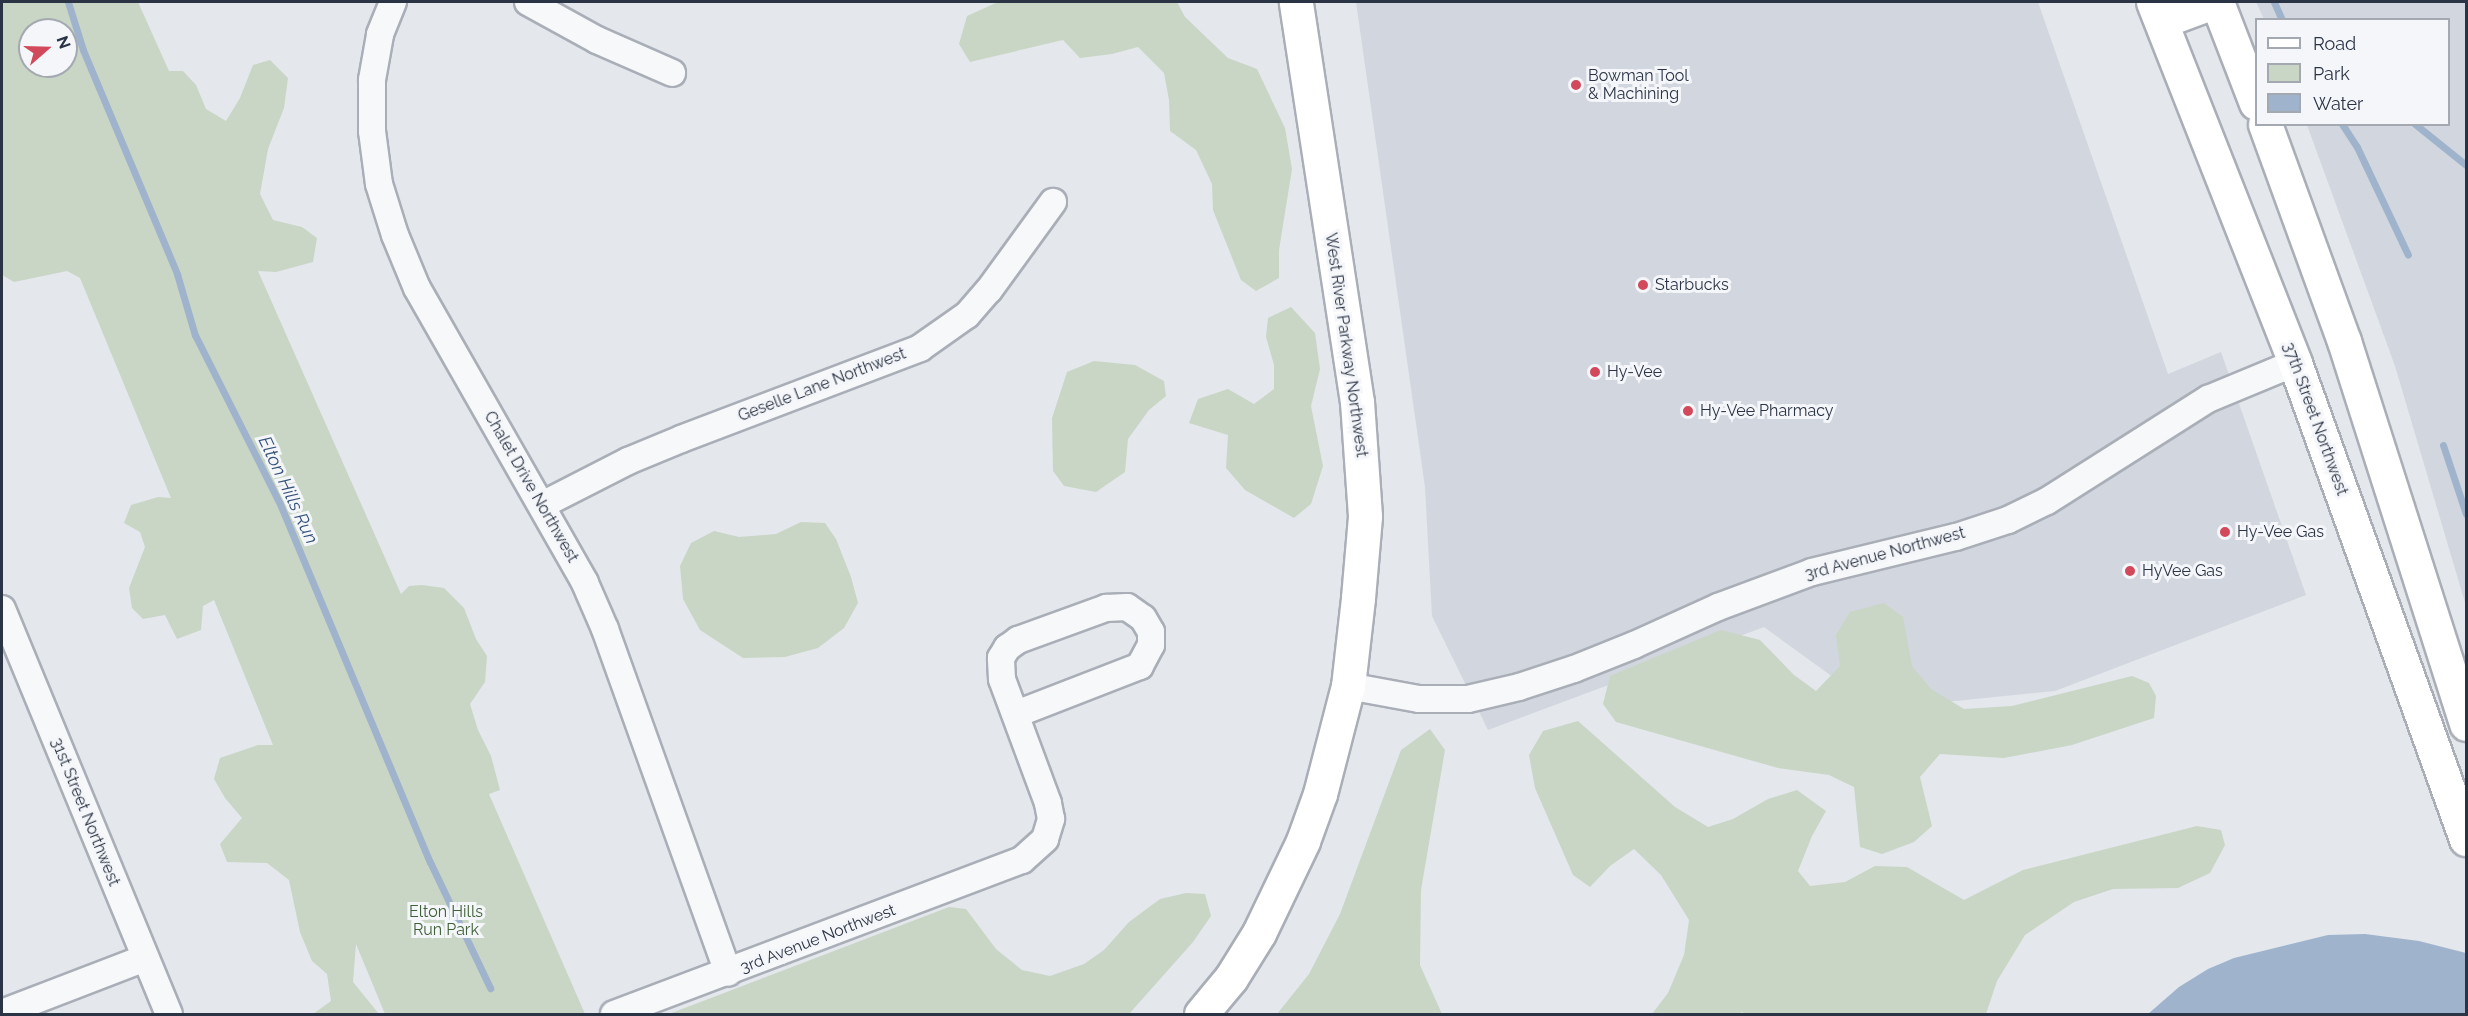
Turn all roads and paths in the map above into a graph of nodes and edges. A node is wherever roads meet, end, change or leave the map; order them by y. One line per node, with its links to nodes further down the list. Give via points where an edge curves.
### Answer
1 (393, 2): 12 (street, Chalet Drive Northwest, via 380,35 372,80 372,130 379,184 394,235 417,288)
2 (528, 2): 7 (street, via 597,40)
3 (1296, 2): 14 (main road, West River Parkway Northwest, via 1362,453 1365,516)
4 (2213, 2): 6 (main road)
5 (2217, 2): 8 (main road)
6 (2157, 11): 11 (main road, 37th Street Northwest)
7 (672, 74)
8 (2255, 100)
9 (2266, 126): 16 (main road, via 2344,341)
10 (1053, 202): 12 (street, Geselle Lane Northwest, via 967,315 920,348 670,443)
11 (2295, 363): 14 (street, 3rd Avenue Northwest, via 2208,399 2047,501 2008,520 1956,537 1812,572 1563,672 1468,699 1419,699); 17 (main road, 37th Street Northwest)
12 (542, 505): 19 (street, Chalet Drive Northwest, via 585,583 605,629)
13 (2, 609): 18 (street, 31st Street Northwest)
14 (1348, 686): 23 (main road, West River Parkway Northwest, via 1320,794 1290,872 1231,978)
15 (1016, 714): 15 (street, via 999,666 1011,644 1106,608 1128,607 1143,618 1151,632 1152,645 1140,666); 19 (street, 3rd Avenue Northwest, via 1051,819 1045,838 1022,860)
16 (2466, 724)
17 (2466, 839)
18 (145, 958): 20 (street); 21 (street, 31st Street Northwest)
19 (729, 973): 22 (street, 3rd Avenue Northwest)
20 (2, 1013)
21 (169, 1014)
22 (614, 1014)
23 (1201, 1014)

